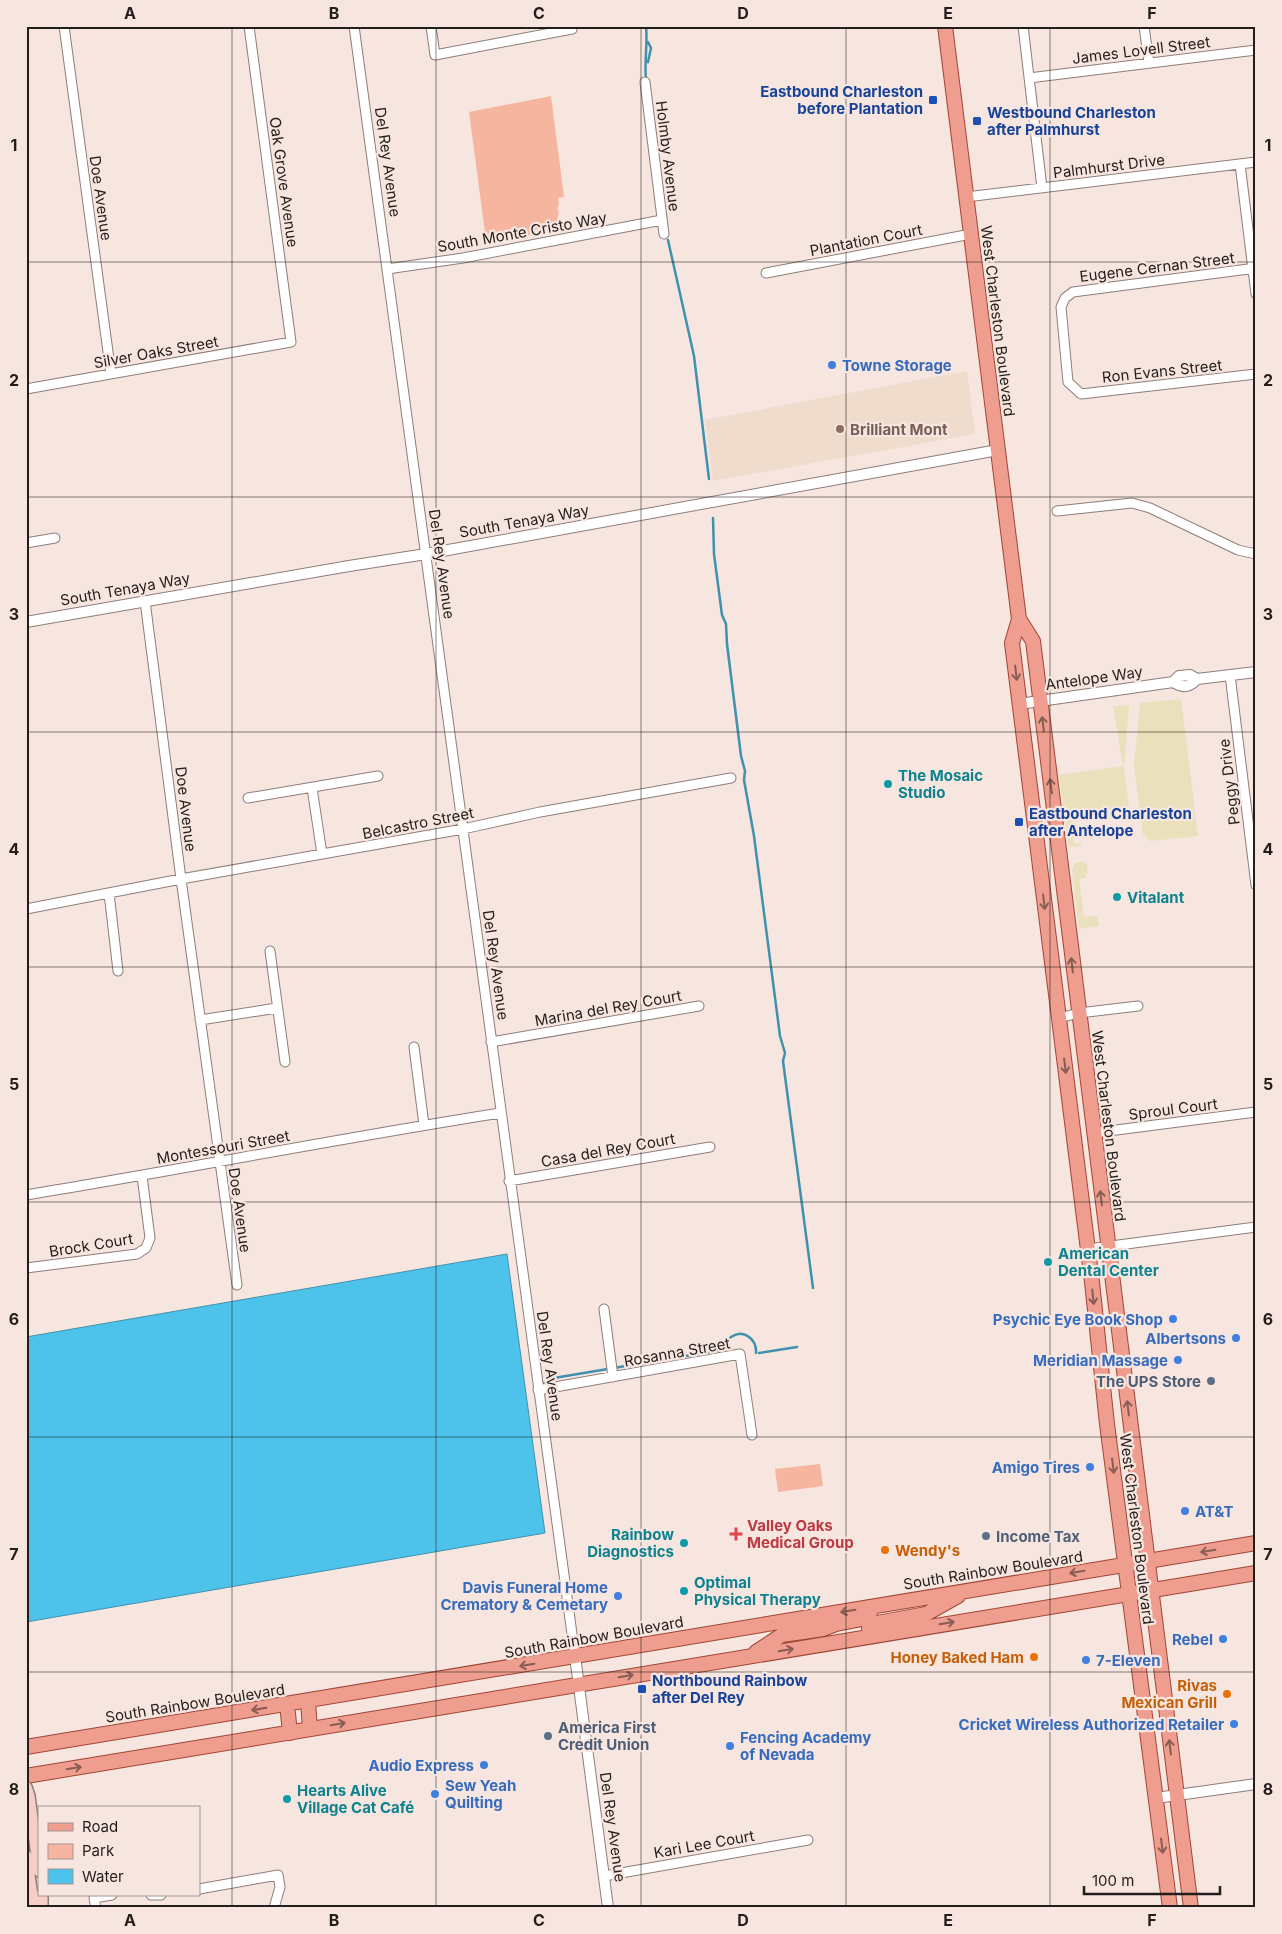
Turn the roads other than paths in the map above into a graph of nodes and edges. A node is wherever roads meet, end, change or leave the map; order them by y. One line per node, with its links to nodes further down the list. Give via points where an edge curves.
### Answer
1 (64, 26): 25 (street, Doe Avenue)
2 (249, 26): 24 (street, Oak Grove Avenue)
3 (354, 26): 20 (street, Del Rey Avenue)
4 (431, 26): 8 (street, via 435,55)
5 (945, 26): 16 (main road, West Charleston Boulevard)
6 (1023, 26): 11 (street)
7 (1144, 26): 10 (street)
8 (572, 28)
9 (1256, 50): 10 (street, James Lovell Street)
10 (1149, 63): 11 (street, James Lovell Street)
11 (1029, 78): 15 (street)
12 (645, 82): 17 (street, Holmby Avenue)
13 (1256, 162): 14 (street, Palmhurst Drive)
14 (1240, 164): 15 (street, Palmhurst Drive); 21 (street)
15 (1042, 188): 16 (street, Palmhurst Drive)
16 (966, 197): 19 (main road, West Charleston Boulevard)
17 (662, 220): 18 (street, Holmby Avenue); 20 (street, South Monte Cristo Way, via 463,258)
18 (664, 234)
19 (971, 234): 22 (street, Plantation Court); 29 (main road, West Charleston Boulevard)
20 (387, 269): 33 (street, Del Rey Avenue)
21 (1254, 269): 23 (street); 27 (street, Eugene Cernan Street, via 1073,292 1061,307 1068,382)
22 (766, 273)
23 (1256, 294)
24 (291, 342): 25 (street, Silver Oaks Street)
25 (111, 374): 28 (street, Silver Oaks Street)
26 (1256, 374): 27 (street, Ron Evans Street, via 1081,394)
27 (1074, 388)
28 (26, 389)
29 (998, 450): 33 (street, South Tenaya Way); 36 (main road, West Charleston Boulevard)
30 (1057, 511): 34 (street, via 1132,503 1150,508 1238,550)
31 (55, 538): 32 (street)
32 (26, 543)
33 (426, 554): 35 (street, South Tenaya Way); 46 (street, Del Rey Avenue)
34 (1256, 554)
35 (145, 601): 37 (street, South Tenaya Way); 48 (street, Doe Avenue)
36 (1019, 620): 40 (main road, West Charleston Boulevard, via 1033,641); 41 (main road, West Charleston Boulevard, one-way to 41, via 1012,643)
37 (26, 622)
38 (1256, 672): 39 (street, Antelope Way)
39 (1230, 675): 40 (street, Antelope Way, via 1197,679 1190,674 1179,676 1173,682); 49 (street, Peggy Drive)
40 (1040, 701): 41 (street, Antelope Way); 57 (main road, West Charleston Boulevard, one-way to 40)
41 (1019, 704): 58 (main road, West Charleston Boulevard, one-way to 58)
42 (378, 776): 44 (street)
43 (731, 778): 46 (street, Belcastro Street)
44 (312, 788): 45 (street); 47 (street)
45 (248, 798)
46 (463, 829): 47 (street, Belcastro Street); 60 (street, Del Rey Avenue)
47 (322, 854): 48 (street, Belcastro Street)
48 (181, 879): 50 (street, Belcastro Street); 59 (street, Doe Avenue)
49 (1256, 885)
50 (109, 893): 51 (street, Belcastro Street); 53 (street)
51 (26, 909)
52 (270, 951): 56 (street)
53 (118, 971)
54 (699, 1006): 60 (street, Marina del Rey Court)
55 (1138, 1006): 57 (street)
56 (277, 1008): 59 (street); 62 (street)
57 (1078, 1013): 58 (street); 66 (main road, West Charleston Boulevard)
58 (1059, 1018): 74 (main road, West Charleston Boulevard, one-way to 74)
59 (200, 1020): 68 (street, Doe Avenue)
60 (491, 1042): 64 (street, Del Rey Avenue)
61 (414, 1047): 65 (street)
62 (285, 1062)
63 (1256, 1112): 66 (street, Sproul Court)
64 (500, 1113): 65 (street, Montessouri Street); 70 (street, Del Rey Avenue)
65 (424, 1125): 68 (street, Montessouri Street)
66 (1094, 1133): 73 (main road, West Charleston Boulevard, one-way to 66)
67 (710, 1147): 70 (street, Casa del Rey Court)
68 (219, 1160): 69 (street, Montessouri Street); 76 (street, Doe Avenue)
69 (142, 1176): 71 (street, Montessouri Street); 75 (street, Brock Court, via 150,1238 146,1248 137,1254)
70 (509, 1181): 79 (street, Del Rey Avenue)
71 (26, 1195)
72 (1256, 1227): 73 (street)
73 (1107, 1246): 74 (street); 82 (main road, West Charleston Boulevard, one-way to 73)
74 (1088, 1248): 83 (main road, West Charleston Boulevard, one-way to 83)
75 (26, 1268)
76 (237, 1286)
77 (604, 1309): 78 (street)
78 (613, 1377): 79 (street, Rosanna Street); 80 (street, Rosanna Street, via 740,1354)
79 (538, 1390): 91 (street, Del Rey Avenue)
80 (752, 1435)
81 (1256, 1543): 82 (main road, South Rainbow Boulevard, one-way to 82)
82 (1147, 1560): 83 (main road, South Rainbow Boulevard); 85 (main road, West Charleston Boulevard)
83 (1125, 1564): 86 (main road, South Rainbow Boulevard, one-way to 86); 87 (main road, West Charleston Boulevard)
84 (1256, 1573): 85 (main road)
85 (1151, 1590): 87 (main road); 101 (main road, West Charleston Boulevard, one-way to 85)
86 (968, 1591): 88 (main road, South Rainbow Boulevard); 89 (main road, via 926,1614 872,1624)
87 (1129, 1594): 89 (main road, one-way to 87); 102 (main road, West Charleston Boulevard)
88 (870, 1607): 90 (main road, via 870,1613 862,1620 782,1636); 91 (main road, South Rainbow Boulevard, one-way to 91)
89 (869, 1636): 90 (main road, one-way to 89)
90 (751, 1655): 92 (main road, one-way to 90)
91 (575, 1656): 92 (street, Del Rey Avenue); 93 (main road, South Rainbow Boulevard, one-way to 93)
92 (578, 1684): 95 (main road, one-way to 92); 106 (street, Del Rey Avenue)
93 (308, 1701): 94 (main road, South Rainbow Boulevard); 95 (main road)
94 (286, 1704): 96 (main road); 97 (main road, South Rainbow Boulevard, one-way to 97)
95 (310, 1729): 96 (main road)
96 (290, 1733): 98 (main road, one-way to 96)
97 (26, 1747)
98 (26, 1776)
99 (1256, 1784): 101 (street)
100 (26, 1787): 105 (main road)
101 (1177, 1795): 102 (street); 114 (main road, West Charleston Boulevard)
102 (1156, 1798): 113 (main road, West Charleston Boulevard, one-way to 113)
103 (808, 1840): 106 (street, Kari Lee Court)
104 (26, 1856): 110 (main road)
105 (38, 1864)
106 (604, 1876): 112 (street, Del Rey Avenue)
107 (200, 1889): 111 (street, via 278,1875 280,1887)
108 (110, 1896): 109 (street)
109 (95, 1903)
110 (34, 1908)
111 (274, 1908)
112 (608, 1908)
113 (1170, 1908)
114 (1191, 1908)

